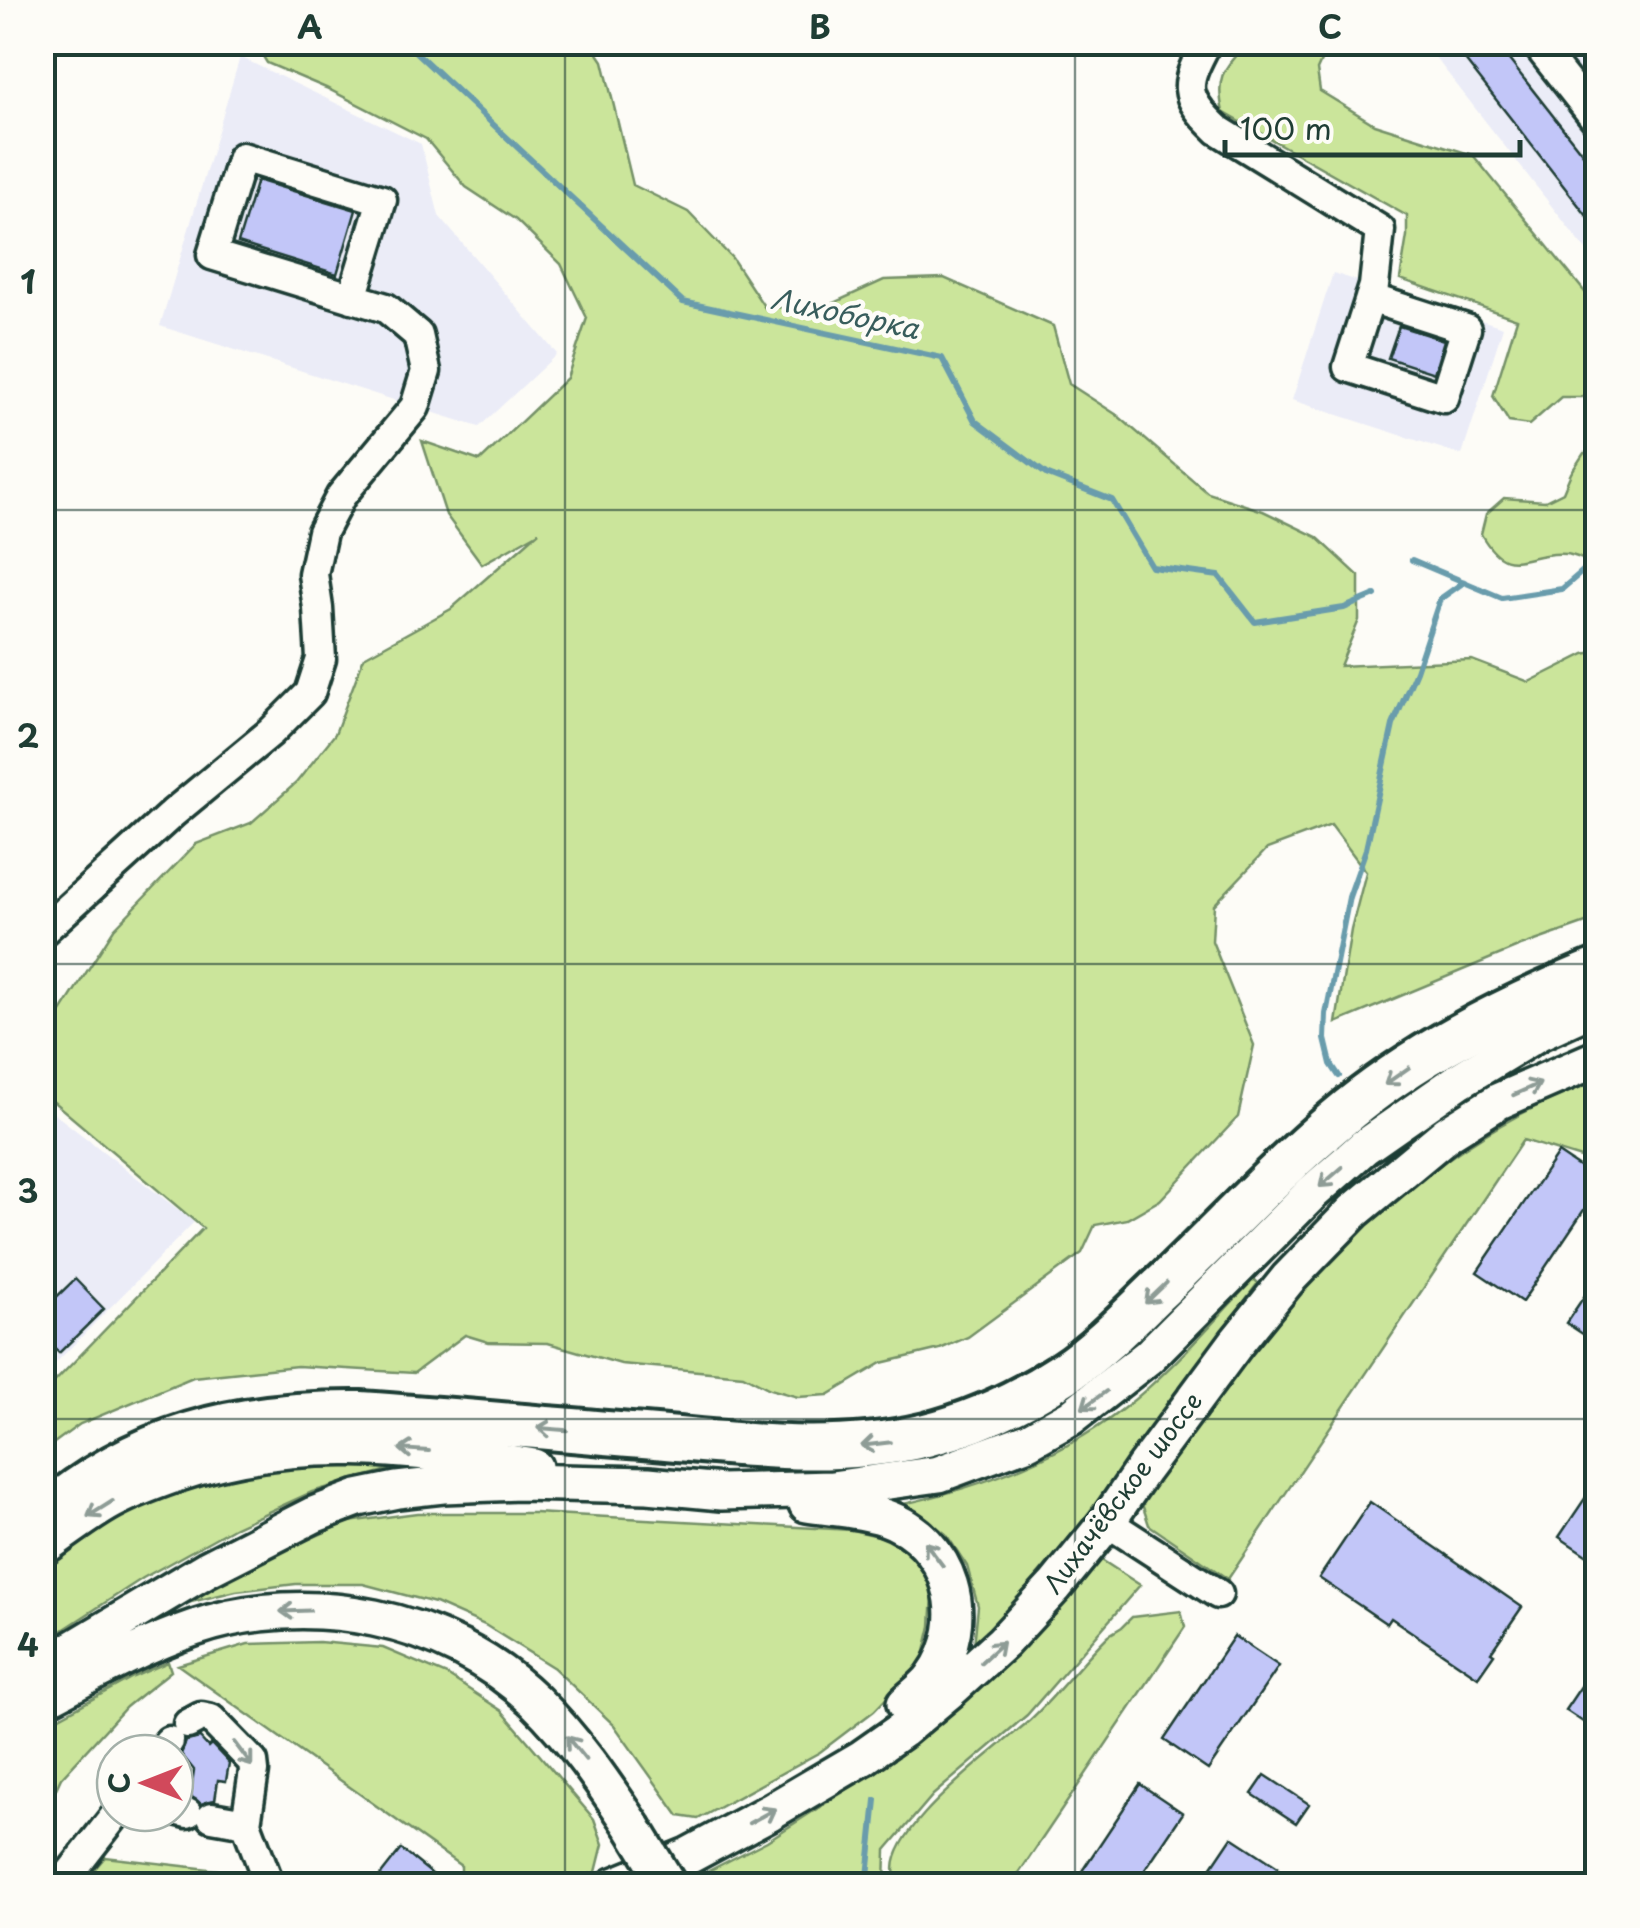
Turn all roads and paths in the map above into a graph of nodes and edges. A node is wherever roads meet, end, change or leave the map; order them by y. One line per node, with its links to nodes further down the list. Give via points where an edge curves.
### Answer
1 (1207, 42): 5 (lane, via 1188,89 1200,113 1380,230)
2 (1535, 42): 3 (lane)
3 (1598, 122)
4 (352, 298): 4 (lane, via 212,255 242,157 382,200); 6 (lane, via 386,308 418,335 426,370 415,407 341,496 322,532 313,574 321,659 310,692)
5 (1370, 298): 5 (lane, via 1348,367 1444,398 1466,329)
6 (42, 932)
7 (1598, 970): 14 (highway, one-way to 14, via 1452,1039 1397,1075 1330,1125 1096,1348 978,1418 880,1444 792,1449 377,1414 268,1417 148,1449 97,1475)
8 (1598, 1005): 11 (main road)
9 (1598, 1021): 11 (main road)
10 (1598, 1058): 15 (main road, Лихачёвское шоссе, one-way to 10, via 1237,1342 1354,1211 1486,1109)
11 (1496, 1060): 13 (main road, one-way to 13, via 1364,1147 1148,1356 1071,1417 939,1474 832,1490)
12 (648, 1485): 13 (main road); 16 (main road, one-way to 16, via 452,1453 276,1450 150,1483); 18 (main road, via 443,1485 358,1498 207,1569)
13 (722, 1492): 21 (main road, one-way to 13, via 933,1677 954,1627 950,1578 920,1536 885,1517)
14 (42, 1517)
15 (1107, 1522): 17 (lane); 21 (main road, Лихачёвское шоссе, one-way to 15, via 862,1758 950,1690 1003,1642)
16 (42, 1548)
17 (1218, 1594)
18 (42, 1670)
19 (42, 1700): 28 (main road, one-way to 19, bridge, via 602,1780 534,1700 466,1650 399,1624 311,1610 232,1618 150,1645)
20 (180, 1733): 23 (lane, one-way to 23, via 202,1717 211,1719 252,1762)
21 (802, 1793): 27 (main road, Лихачёвское шоссе, one-way to 21, via 688,1856)
22 (195, 1814): 23 (lane)
23 (246, 1823): 26 (lane)
24 (101, 1833): 25 (lane)
25 (60, 1886)
26 (270, 1886)
27 (614, 1886)
28 (669, 1886)

